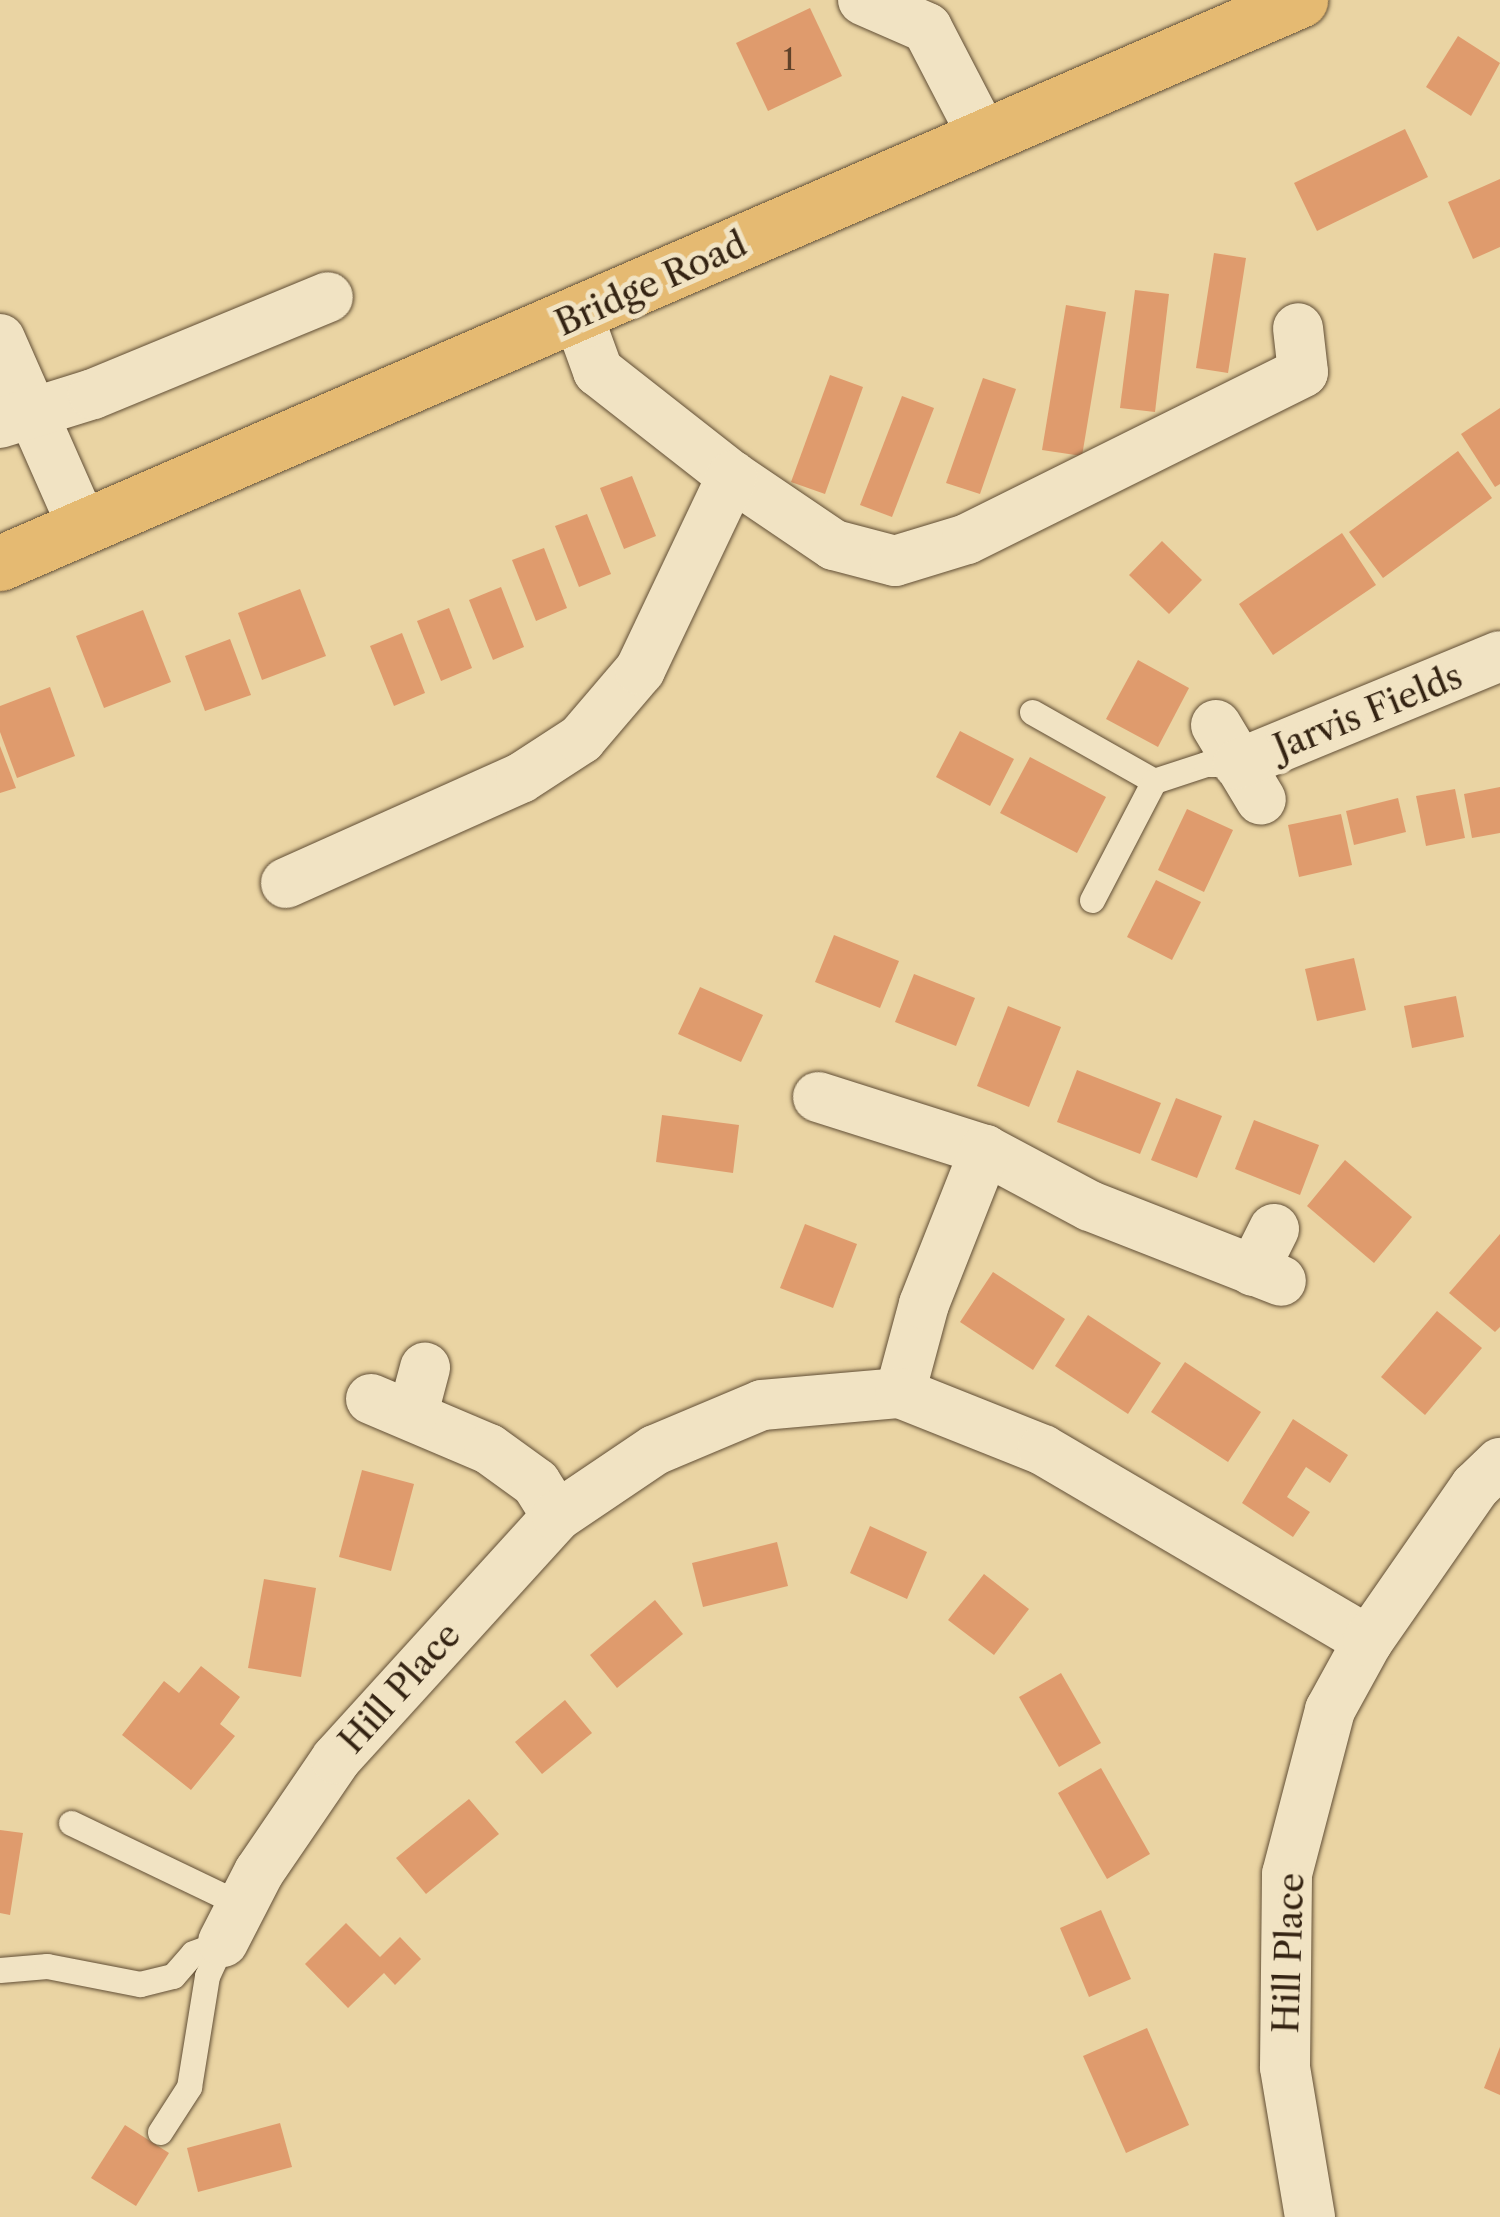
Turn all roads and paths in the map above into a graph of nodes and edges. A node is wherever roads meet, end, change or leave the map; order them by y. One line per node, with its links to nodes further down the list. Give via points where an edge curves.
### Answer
1 (862, 0): 3 (street, via 927,28)
2 (1300, 0): 3 (main road, Bridge Road)
3 (984, 138): 5 (main road, Bridge Road)
4 (328, 297): 8 (street, via 93,394)
5 (578, 316): 9 (street, via 598,371); 10 (main road, Bridge Road)
6 (1298, 328): 9 (street, via 1303,372 979,551 895,560 834,545)
7 (0, 338): 8 (street)
8 (16, 417): 10 (street)
9 (732, 476): 16 (street, via 640,670 582,740 521,778)
10 (83, 528): 11 (main road, Bridge Road)
11 (0, 563)
12 (1499, 659): 14 (street, Jarvis Fields)
13 (1032, 712): 15 (lane)
14 (1239, 763): 15 (lane, via 1206,764)
15 (1154, 781): 17 (lane)
16 (306, 858)
17 (1092, 900)
18 (818, 1097): 19 (street, via 858,1132)
19 (985, 1150): 20 (street, via 1090,1206); 22 (street, via 924,1304)
20 (1269, 1260)
21 (403, 1393): 24 (street, via 536,1483)
22 (900, 1393): 24 (street, Hill Place, via 762,1405 655,1450); 25 (street, Hill Place, via 1043,1450)
23 (1500, 1463): 25 (street, Hill Place)
24 (557, 1516): 27 (street, Hill Place, via 336,1759)
25 (1368, 1641): 30 (street, Hill Place, via 1330,1710 1287,1874 1285,2067)
26 (71, 1822): 27 (lane)
27 (239, 1892): 28 (lane, via 173,1976 140,1984 47,1966); 29 (lane, via 207,1976 189,2087)
28 (0, 1970)
29 (160, 2132)
30 (1310, 2217)

